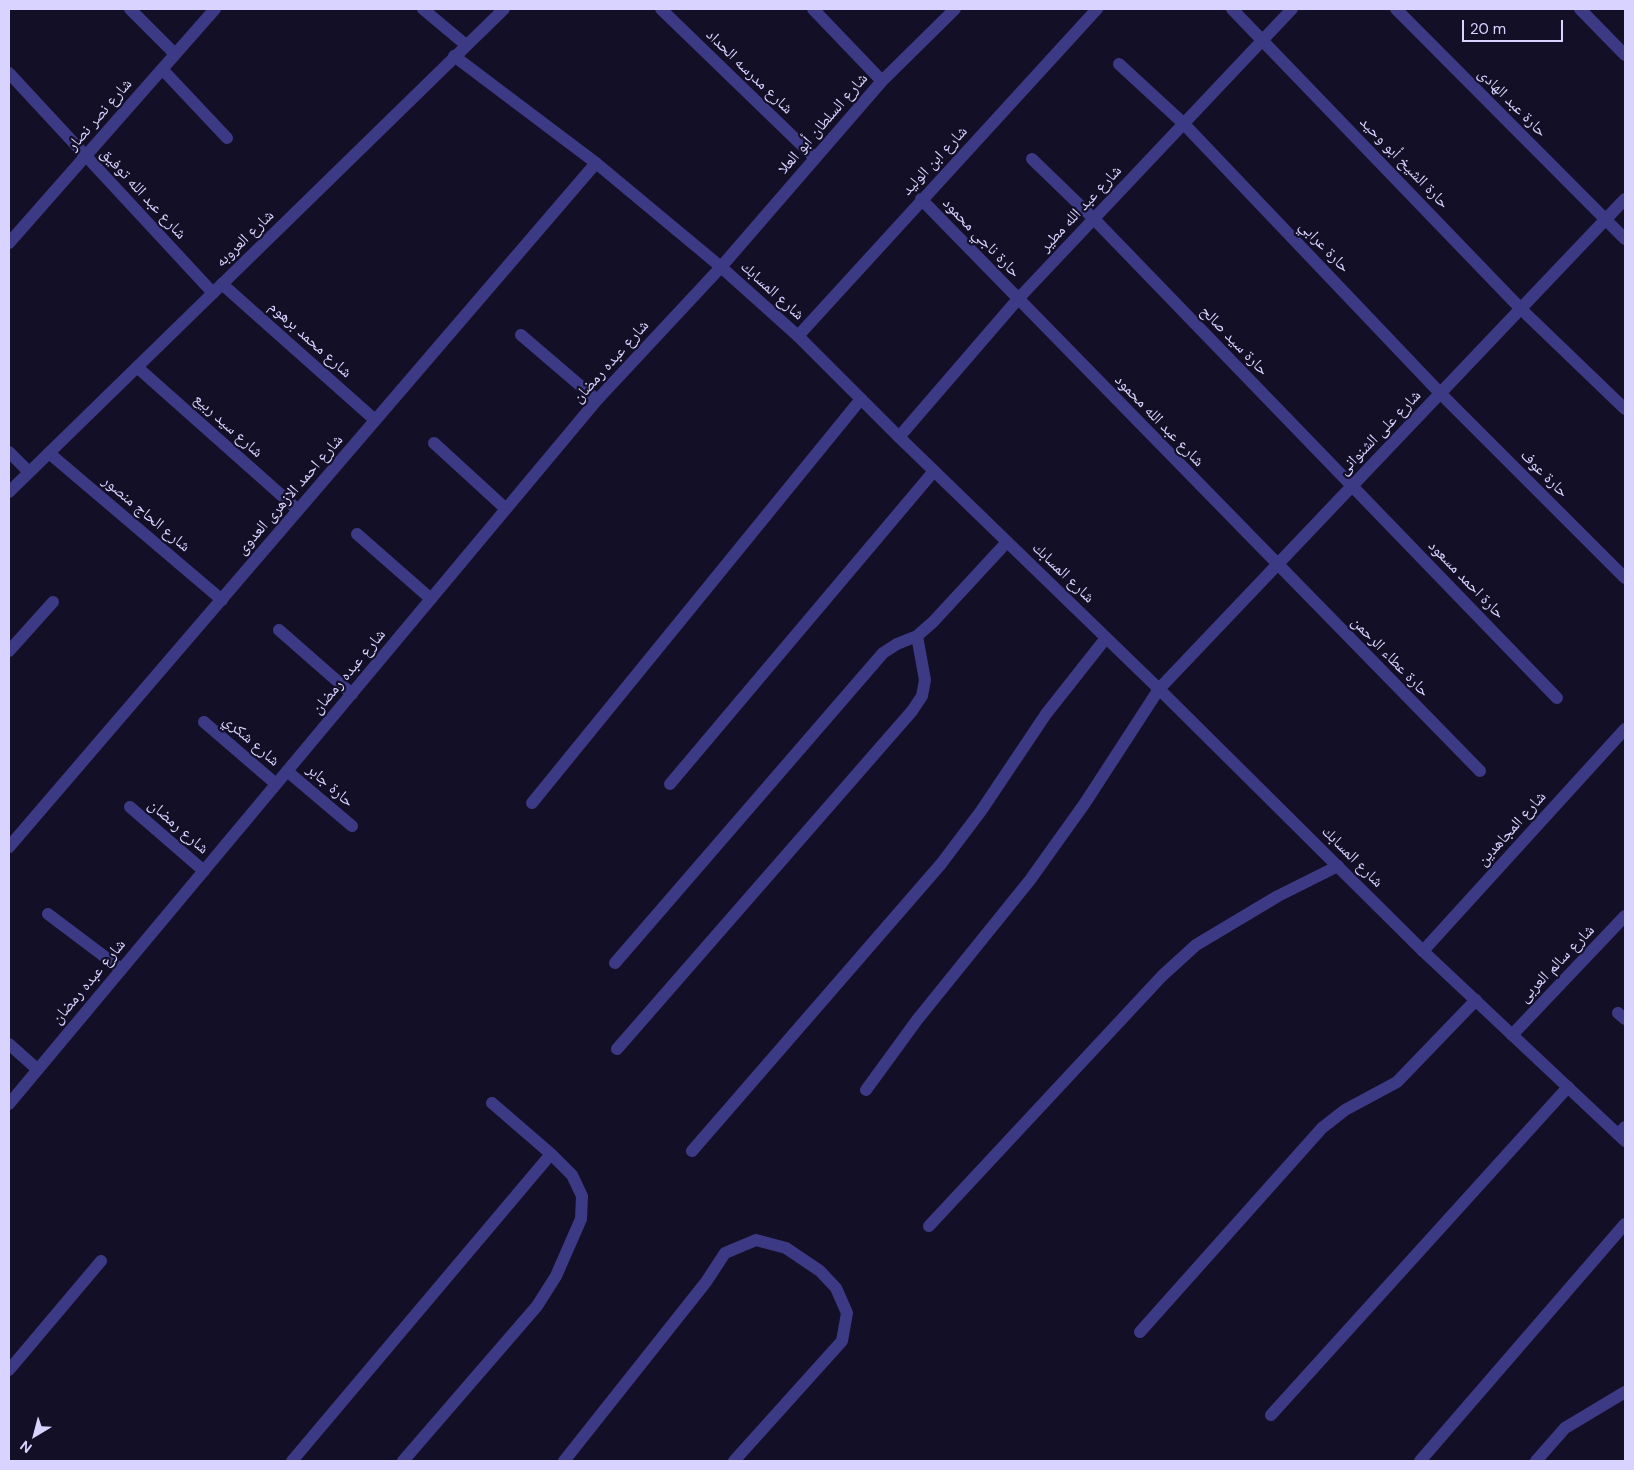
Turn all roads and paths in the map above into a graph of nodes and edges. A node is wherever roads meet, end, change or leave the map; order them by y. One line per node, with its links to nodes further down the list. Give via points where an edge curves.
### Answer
1 (130, 9): 15 (street)
2 (215, 9): 15 (street, شارع نصر نصار)
3 (423, 9): 14 (street)
4 (504, 9): 14 (street, شارع العروبه)
5 (661, 9): 25 (street, شارع مدرسه الحداد)
6 (814, 9): 21 (street)
7 (955, 9): 21 (street, شارع السلطان أبو العلا)
8 (1097, 9): 28 (street, شارع ابن الوليد)
9 (1232, 9): 13 (street, حارة الشيخ أبو وحيد)
10 (1292, 9): 13 (street, شارع عبد الله مطير)
11 (1396, 9): 31 (street, حارة عبد الهادى)
12 (1580, 9): 16 (street)
13 (1263, 40): 22 (street, شارع عبد الله مطير); 37 (street, حارة الشيخ أبو وحيد)
14 (466, 45): 17 (street, شارع العروبه)
15 (175, 54): 19 (street, شارع نصر نصار)
16 (1625, 55)
17 (454, 56): 27 (street, شارع المسابك); 35 (street, شارع العروبه)
18 (1119, 64): 22 (street, حارة عرابي)
19 (162, 69): 23 (street); 24 (street, شارع نصر نصار)
20 (9, 73): 24 (street, شارع عبد الله توفيق)
21 (882, 81): 25 (street, شارع السلطان أبو العلا)
22 (1183, 123): 30 (street, شارع عبد الله مطير); 41 (street, حارة عرابي)
23 (227, 138)
24 (86, 156): 33 (street, شارع نصر نصار); 35 (street, شارع عبد الله توفيق)
25 (815, 158): 34 (street, شارع السلطان أبو العلا)
26 (1032, 159): 30 (street, حارة سيد صالح)
27 (596, 163): 34 (street, شارع المسابك); 45 (street, شارع احمد الازهرى العدوى)
28 (921, 199): 36 (street, حارة ناجي محمود); 39 (street, شارع ابن الوليد)
29 (1625, 199): 31 (street, شارع على الشنوانى)
30 (1094, 219): 36 (street, شارع عبد الله مطير); 52 (street, حارة سيد صالح)
31 (1606, 220): 32 (street, حارة عبد الهادى); 37 (street, شارع على الشنوانى)
32 (1625, 239)
33 (9, 243)
34 (721, 267): 39 (street, شارع المسابك); 43 (street, شارع عبده رمضان)
35 (218, 288): 40 (street, شارع العروبه); 45 (street, شارع محمد برهوم)
36 (1018, 299): 46 (street, شارع عبد الله مطير); 58 (street, شارع عبد الله محمود)
37 (1522, 309): 41 (street, شارع على الشنوانى); 44 (street, حارة الشيخ أبو وحيد)
38 (521, 335): 43 (street)
39 (798, 336): 42 (street, شارع المسابك)
40 (137, 367): 49 (street, شارع العروبه); 55 (street, شارع سيد ربيع)
41 (1440, 394): 52 (street, شارع على الشنوانى); 59 (street, حارة عوف)
42 (861, 399): 46 (street, شارع المسابك); 76 (street)
43 (597, 400): 54 (street, شارع عبده رمضان)
44 (1625, 409)
45 (375, 420): 55 (street, شارع احمد الازهرى العدوى)
46 (899, 437): 50 (street, شارع المسابك)
47 (434, 443): 54 (street)
48 (9, 452): 51 (street)
49 (49, 453): 51 (street, شارع العروبه); 61 (street, شارع الحاج منصور)
50 (934, 471): 57 (street, شارع المسابك); 75 (street)
51 (29, 472): 53 (street, شارع العروبه)
52 (1351, 486): 58 (street, شارع على الشنوانى); 69 (street, حارة احمد مسعود)
53 (9, 492)
54 (506, 509): 60 (street, شارع عبده رمضان)
55 (298, 510): 61 (street, شارع احمد الازهرى العدوى)
56 (357, 534): 60 (street)
57 (1007, 542): 64 (street); 65 (street, شارع المسابك)
58 (1277, 564): 67 (street, شارع على الشنوانى); 73 (street, حارة عطاء الرحمن)
59 (1625, 578)
60 (431, 599): 68 (street, شارع عبده رمضان)
61 (222, 600): 79 (street, شارع احمد الازهرى العدوى)
62 (53, 602): 66 (street)
63 (279, 630): 68 (street)
64 (917, 636): 85 (street, via 883,653); 90 (street, via 925,680 922,696 912,711)
65 (1106, 638): 67 (street, شارع المسابك); 97 (street, via 1046,714 941,864)
66 (9, 651)
67 (1159, 689): 80 (street, شارع المسابك); 93 (street, شارع على الشنوانى, via 1086,803)
68 (352, 694): 72 (street, شارع عبده رمضان)
69 (1557, 698)
70 (204, 722): 74 (street, شارع شكري)
71 (1625, 729): 84 (street, شارع المجاهدين)
72 (287, 771): 74 (street, شارع عبده رمضان); 78 (street, حارة جابر)
73 (1480, 772)
74 (276, 784): 81 (street, شارع عبده رمضان)
75 (670, 784)
76 (532, 803)
77 (130, 807): 81 (street, شارع رمضان)
78 (352, 826)
79 (9, 848)
80 (1338, 866): 84 (street, شارع المسابك); 100 (street, via 1270,900 1196,945 1162,976)
81 (204, 871): 86 (street, شارع عبده رمضان)
82 (48, 914): 86 (street)
83 (1625, 916): 88 (street, شارع سالم العربى)
84 (1423, 950): 87 (street, شارع المسابك)
85 (614, 963)
86 (121, 970): 91 (street, شارع عبده رمضان)
87 (1476, 1000): 88 (street, شارع المسابك); 102 (street, via 1397,1082 1345,1110 1322,1128)
88 (1512, 1035): 92 (street, شارع المسابك)
89 (9, 1044): 91 (street)
90 (617, 1049)
91 (37, 1069): 95 (street, شارع عبده رمضان)
92 (1568, 1087): 96 (street, شارع المسابك); 105 (street)
93 (866, 1090)
94 (492, 1103): 98 (street)
95 (9, 1104)
96 (1623, 1134)
97 (692, 1151)
98 (551, 1154): 106 (street); 107 (street, via 572,1175 582,1196 581,1219 556,1276 537,1306)
99 (1625, 1224): 110 (street)
100 (929, 1226)
101 (101, 1260): 103 (street)
102 (1140, 1332)
103 (9, 1370)
104 (1625, 1392): 111 (street, via 1565,1428)
105 (1271, 1415)
106 (292, 1461)
107 (403, 1461)
108 (564, 1461): 109 (street, via 706,1282 725,1253 756,1240 786,1248 820,1270 836,1288 847,1313 842,1341)
109 (734, 1461)
110 (1420, 1461)
111 (1536, 1461)

